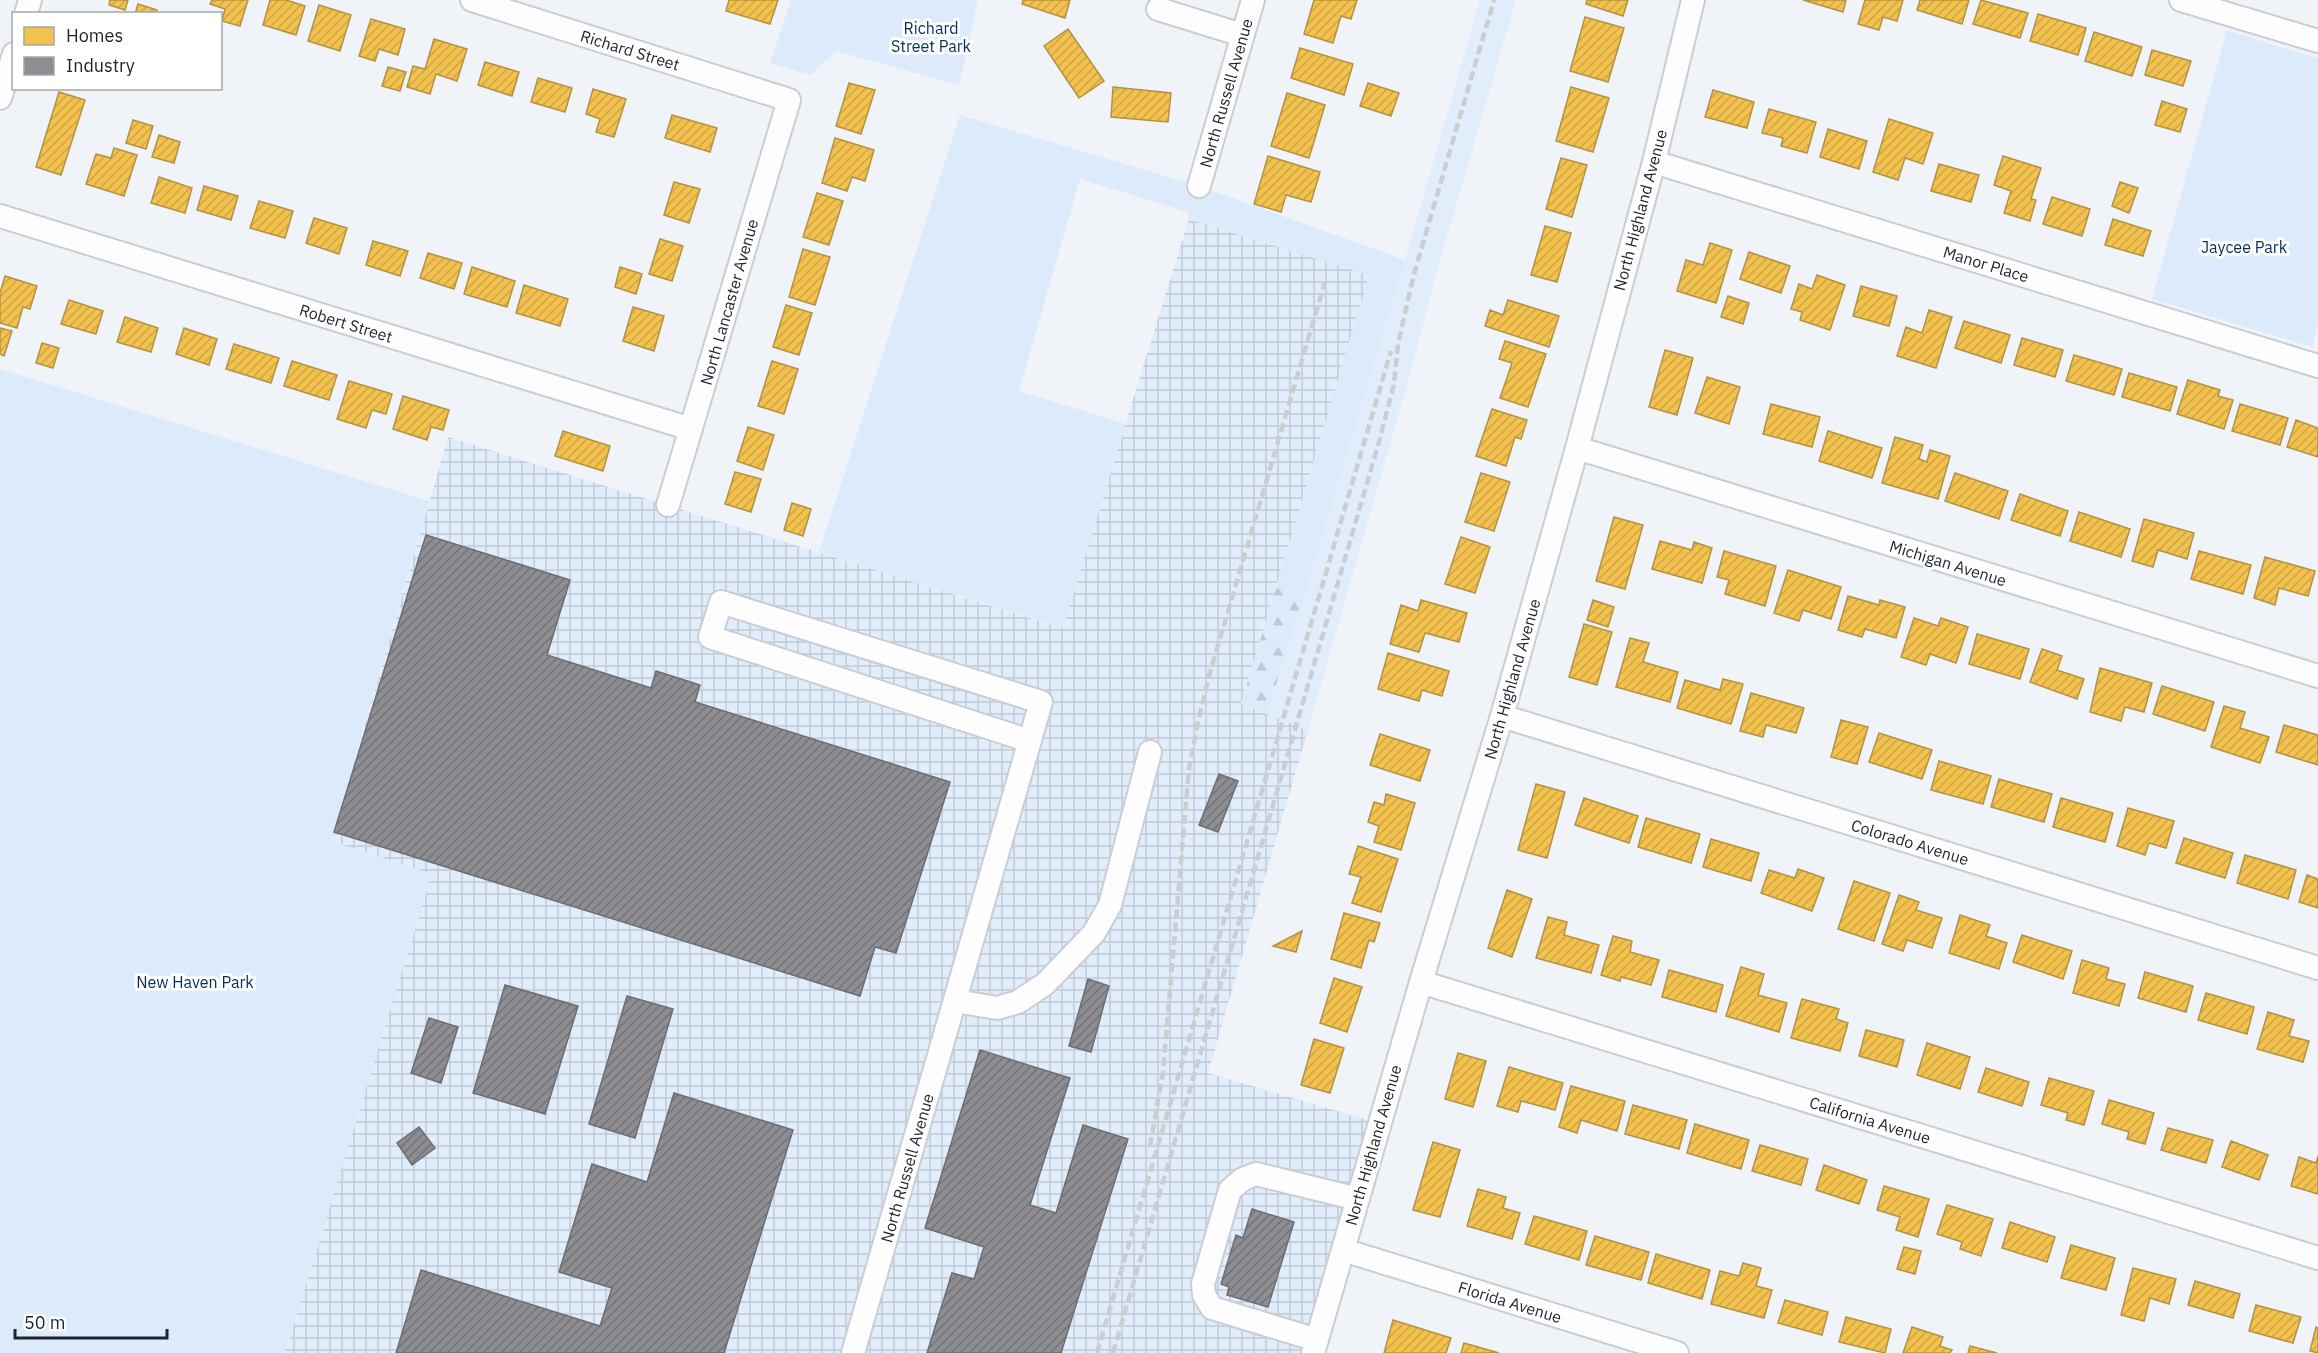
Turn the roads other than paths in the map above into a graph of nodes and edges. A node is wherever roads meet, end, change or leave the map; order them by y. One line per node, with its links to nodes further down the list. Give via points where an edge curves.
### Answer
1 (472, 0): 10 (street, Richard Street)
2 (1253, 0): 6 (street, North Russell Avenue)
3 (1693, 0): 11 (street, North Highland Avenue)
4 (2181, 0): 7 (street)
5 (1158, 9): 6 (street)
6 (1242, 35): 12 (street, North Russell Avenue)
7 (2318, 41)
8 (12, 60): 9 (street)
9 (0, 98)
10 (789, 100): 15 (street, North Lancaster Avenue)
11 (1654, 162): 14 (street, Manor Place); 16 (street, North Highland Avenue)
12 (1199, 186)
13 (0, 216): 15 (street, Robert Street)
14 (2318, 366)
15 (691, 429): 17 (street, North Lancaster Avenue)
16 (1577, 448): 18 (street, Michigan Avenue); 19 (street, North Highland Avenue)
17 (668, 505)
18 (2318, 676)
19 (1502, 716): 22 (street, Colorado Avenue); 23 (street, North Highland Avenue)
20 (1030, 741): 20 (street, North Russell Avenue, via 1041,702 721,602 710,637); 24 (street, North Russell Avenue)
21 (1150, 752): 24 (street, via 1110,905 1094,933 1045,984 1018,1002 997,1008)
22 (2318, 968)
23 (1421, 982): 25 (street, North Highland Avenue); 27 (street, California Avenue)
24 (958, 992): 29 (street, North Russell Avenue)
25 (1358, 1199): 26 (street, North Highland Avenue); 28 (street, via 1256,1174 1230,1190 1203,1284 1204,1295 1212,1308)
26 (1343, 1250): 28 (street, North Highland Avenue); 30 (street, Florida Avenue)
27 (2318, 1258)
28 (1315, 1346)
29 (853, 1353)
30 (1677, 1353)

